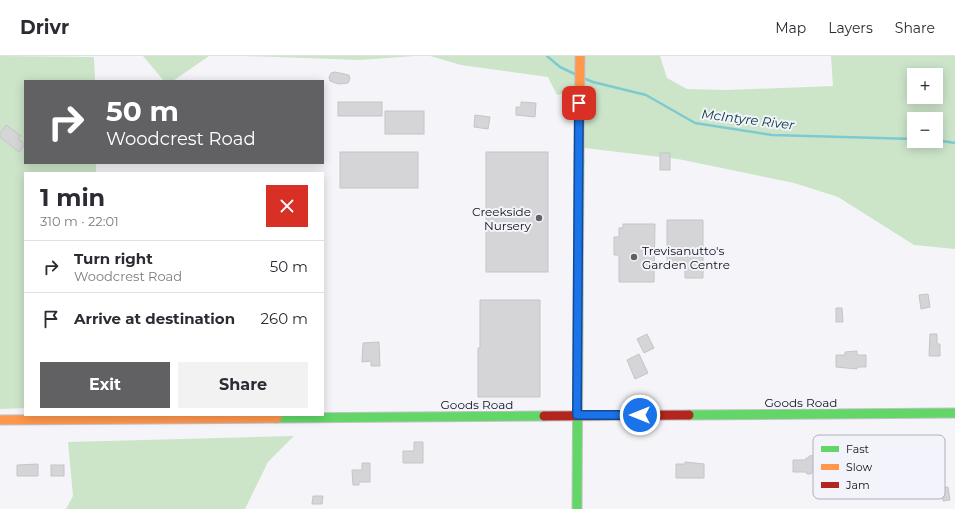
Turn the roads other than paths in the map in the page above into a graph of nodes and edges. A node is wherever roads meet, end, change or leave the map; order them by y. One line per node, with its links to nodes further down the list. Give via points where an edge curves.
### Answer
1 (580, 56): 3 (street)
2 (955, 413): 3 (street, Goods Road)
3 (577, 415): 4 (street, Goods Road); 5 (street)
4 (0, 420)
5 (577, 509)

